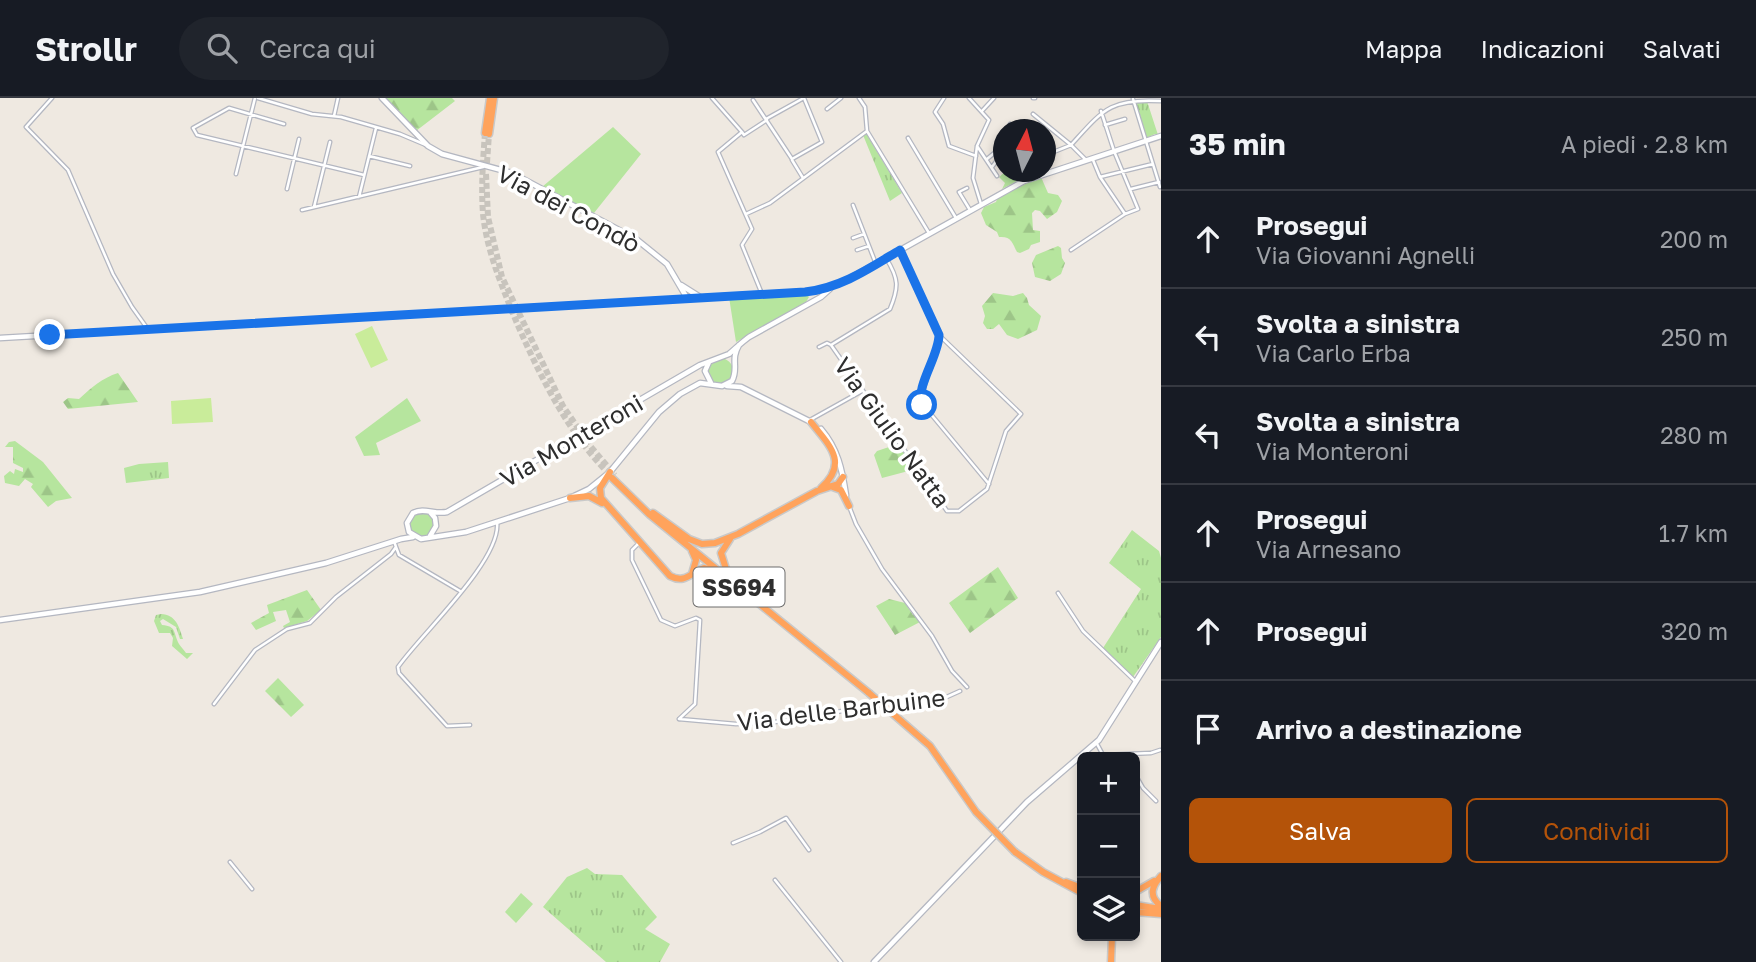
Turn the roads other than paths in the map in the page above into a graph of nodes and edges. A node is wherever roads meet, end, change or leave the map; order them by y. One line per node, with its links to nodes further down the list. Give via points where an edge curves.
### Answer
1 (52, 98): 92 (street, via 26,127 68,170 113,274)
2 (256, 98): 20 (street); 22 (street)
3 (338, 98): 22 (street)
4 (382, 98): 38 (main road, Via dei Condò)
5 (492, 98): 30 (highway)
6 (712, 98): 29 (street)
7 (841, 98): 17 (street)
8 (859, 98): 28 (street, via 865,107)
9 (944, 98): 44 (street, via 935,112 947,142 953,149)
10 (969, 98): 18 (street)
11 (994, 98): 18 (street)
12 (1141, 98): 14 (street); 16 (street)
13 (803, 99): 24 (street); 47 (street, via 822,142)
14 (1133, 99): 19 (street); 34 (street)
15 (753, 100): 24 (street)
16 (1161, 101)
17 (827, 109)
18 (982, 111): 39 (street, via 989,124)
19 (1101, 111): 26 (street); 37 (street)
20 (251, 113): 25 (street); 36 (street); 36 (street, via 229,108 193,128 197,135)
21 (1033, 114): 37 (street)
22 (334, 116): 27 (street)
23 (1125, 119): 26 (street)
24 (766, 120): 29 (street, via 744,135); 47 (street)
25 (284, 124)
26 (1105, 125): 41 (street)
27 (376, 127): 38 (street); 43 (street)
28 (867, 131): 59 (street); 73 (street)
29 (742, 132): 70 (street, via 718,152)
30 (487, 134)
31 (1161, 136): 34 (main road, Via Monteroni)
32 (908, 138): 72 (street)
33 (299, 139): 45 (street)
34 (1146, 141): 41 (main road, Via Monteroni); 50 (street)
35 (330, 142): 51 (street)
36 (243, 145): 45 (street); 56 (street)
37 (1071, 145): 40 (street); 49 (street)
38 (428, 146): 53 (main road, Via dei Condò)
39 (977, 146): 44 (street); 48 (street)
40 (1056, 151)
41 (1114, 151): 46 (main road, Via Monteroni); 55 (street)
42 (993, 154): 48 (street)
43 (369, 156): 52 (street); 57 (street)
44 (976, 156): 65 (street, via 973,178)
45 (294, 158): 51 (street); 62 (street)
46 (1092, 158): 49 (main road, Via Monteroni); 58 (street)
47 (792, 159): 59 (street)
48 (987, 159): 54 (street)
49 (1086, 160): 65 (main road, Via Monteroni, via 1024,181)
50 (1153, 164): 55 (street); 60 (street)
51 (324, 165): 57 (street); 67 (street)
52 (410, 166)
53 (490, 166): 64 (street); 82 (main road, Via dei Condò, via 523,178 636,239 667,264)
54 (992, 167)
55 (1122, 172): 58 (street); 63 (street)
56 (236, 174)
57 (364, 175): 64 (street)
58 (1100, 177): 71 (street)
59 (803, 178): 70 (street, via 770,203)
60 (1159, 185): 63 (street)
61 (967, 188): 69 (street, via 959,192)
62 (287, 189)
63 (1130, 189): 71 (street, via 1138,209)
64 (359, 197): 67 (street)
65 (981, 204): 69 (main road, Via Monteroni)
66 (853, 205): 74 (street)
67 (314, 207): 68 (street)
68 (302, 210)
69 (970, 210): 72 (main road, Via Monteroni)
70 (746, 214): 86 (street, via 752,231 742,245)
71 (1125, 214): 79 (street)
72 (956, 218): 73 (main road, Via Monteroni)
73 (929, 233): 78 (main road, Via Monteroni)
74 (864, 234): 75 (street); 76 (street)
75 (853, 238)
76 (869, 246): 77 (street); 81 (street)
77 (857, 250)
78 (900, 250): 80 (main road, Via Monteroni); 93 (street)
79 (1071, 250)
80 (886, 258): 81 (main road, Via Monteroni); 96 (street, via 897,282 890,309)
81 (876, 264): 83 (main road, Via Monteroni)
82 (680, 285): 87 (main road, Via dei Condò); 88 (main road, via 680,293); 89 (main road, Via dei Condò)
83 (833, 287): 84 (main road, Via Monteroni); 90 (main road, Via Monteroni)
84 (817, 290): 85 (main road, Via Monteroni); 90 (main road); 91 (main road, Via Monteroni)
85 (805, 292): 86 (main road, Via Monteroni); 91 (main road)
86 (762, 294): 87 (main road, Via Monteroni)
87 (704, 298): 89 (main road, Via Monteroni)
88 (673, 299): 89 (main road, Via Monteroni); 92 (main road, Via Monteroni)
89 (687, 299)
90 (817, 299): 91 (main road, Via Monteroni)
91 (808, 303): 95 (main road, Via Monteroni)
92 (149, 330): 94 (main road, Via Monteroni)
93 (939, 335): 109 (street, via 920,403); 109 (street, via 1021,414 1006,431)
94 (0, 338)
95 (739, 345): 98 (main road, Via Monteroni); 100 (main road, via 733,356)
96 (831, 345): 97 (street); 103 (street, Via Giulio Natta)
97 (819, 347)
98 (721, 356): 99 (main road, Via Monteroni); 100 (main road)
99 (712, 359): 101 (main road, via 706,375); 115 (main road, Via Monteroni, via 446,512)
100 (735, 368): 102 (main road, via 732,381); 104 (main road, via 740,382)
101 (715, 385): 102 (main road); 106 (main road, via 695,384 668,403)
102 (723, 386): 104 (main road)
103 (862, 391): 105 (street); 109 (street, Via Giulio Natta, via 947,511 963,509)
104 (751, 392): 105 (main road)
105 (810, 421): 107 (highway, via 833,450); 108 (main road, via 835,448)
106 (612, 475): 112 (main road); 113 (highway, via 600,488); 116 (highway, SS694); 119 (highway, SS694)
107 (831, 477): 108 (highway); 111 (highway)
108 (843, 477): 110 (highway); 114 (main road)
109 (989, 484)
110 (828, 486): 111 (highway); 114 (highway, via 841,490)
111 (817, 491): 120 (highway)
112 (570, 498): 113 (highway, via 592,496); 117 (main road)
113 (606, 506): 124 (highway)
114 (849, 506): 133 (street, via 882,569)
115 (429, 512): 118 (main road, Via Monteroni, via 417,510); 121 (main road, via 436,526)
116 (653, 513): 120 (highway, via 697,543 715,543); 129 (highway, SS694)
117 (496, 522): 121 (main road, via 466,532); 127 (street, via 489,555)
118 (407, 523): 122 (main road); 123 (main road)
119 (667, 529): 126 (highway, via 693,553 696,564); 129 (highway, SS694)
120 (738, 534): 129 (highway, via 723,548 722,562)
121 (430, 536): 122 (main road)
122 (417, 538): 123 (main road)
123 (395, 541): 125 (street); 130 (main road, via 326,563 200,592)
124 (639, 543): 126 (highway, via 670,576 677,580); 134 (street, Via delle Barbuine, via 631,553 632,560 661,620 675,626 697,617 700,620 695,704 679,719 775,722 940,700)
125 (396, 547): 127 (street, via 399,555); 135 (street, via 310,623 287,629 255,650)
126 (692, 574): 129 (highway, via 713,569)
127 (460, 591): 136 (street, via 398,670 447,726)
128 (1058, 593): 132 (street, via 1083,631)
129 (751, 595): 148 (highway, SS694, bridge, via 928,739 985,818 1016,851)
130 (0, 620)
131 (1161, 642): 132 (main road)
132 (1136, 682): 137 (main road)
133 (967, 687)
134 (960, 691)
135 (214, 704)
136 (470, 725)
137 (1096, 742): 139 (street); 154 (main road, via 1027,802)
138 (1160, 750): 140 (street)
139 (1101, 752)
140 (1140, 753)
141 (1140, 783): 142 (street)
142 (1156, 801)
143 (733, 843): 144 (street, via 786,818)
144 (809, 850)
145 (230, 862): 147 (street)
146 (775, 880): 153 (street)
147 (252, 889)
148 (1077, 889)
149 (1140, 889): 151 (highway, via 1161,876 1152,894)
150 (1140, 909): 151 (highway)
151 (1161, 910)
152 (1113, 941): 155 (highway)
153 (841, 962)
154 (874, 962)
155 (1111, 962)

